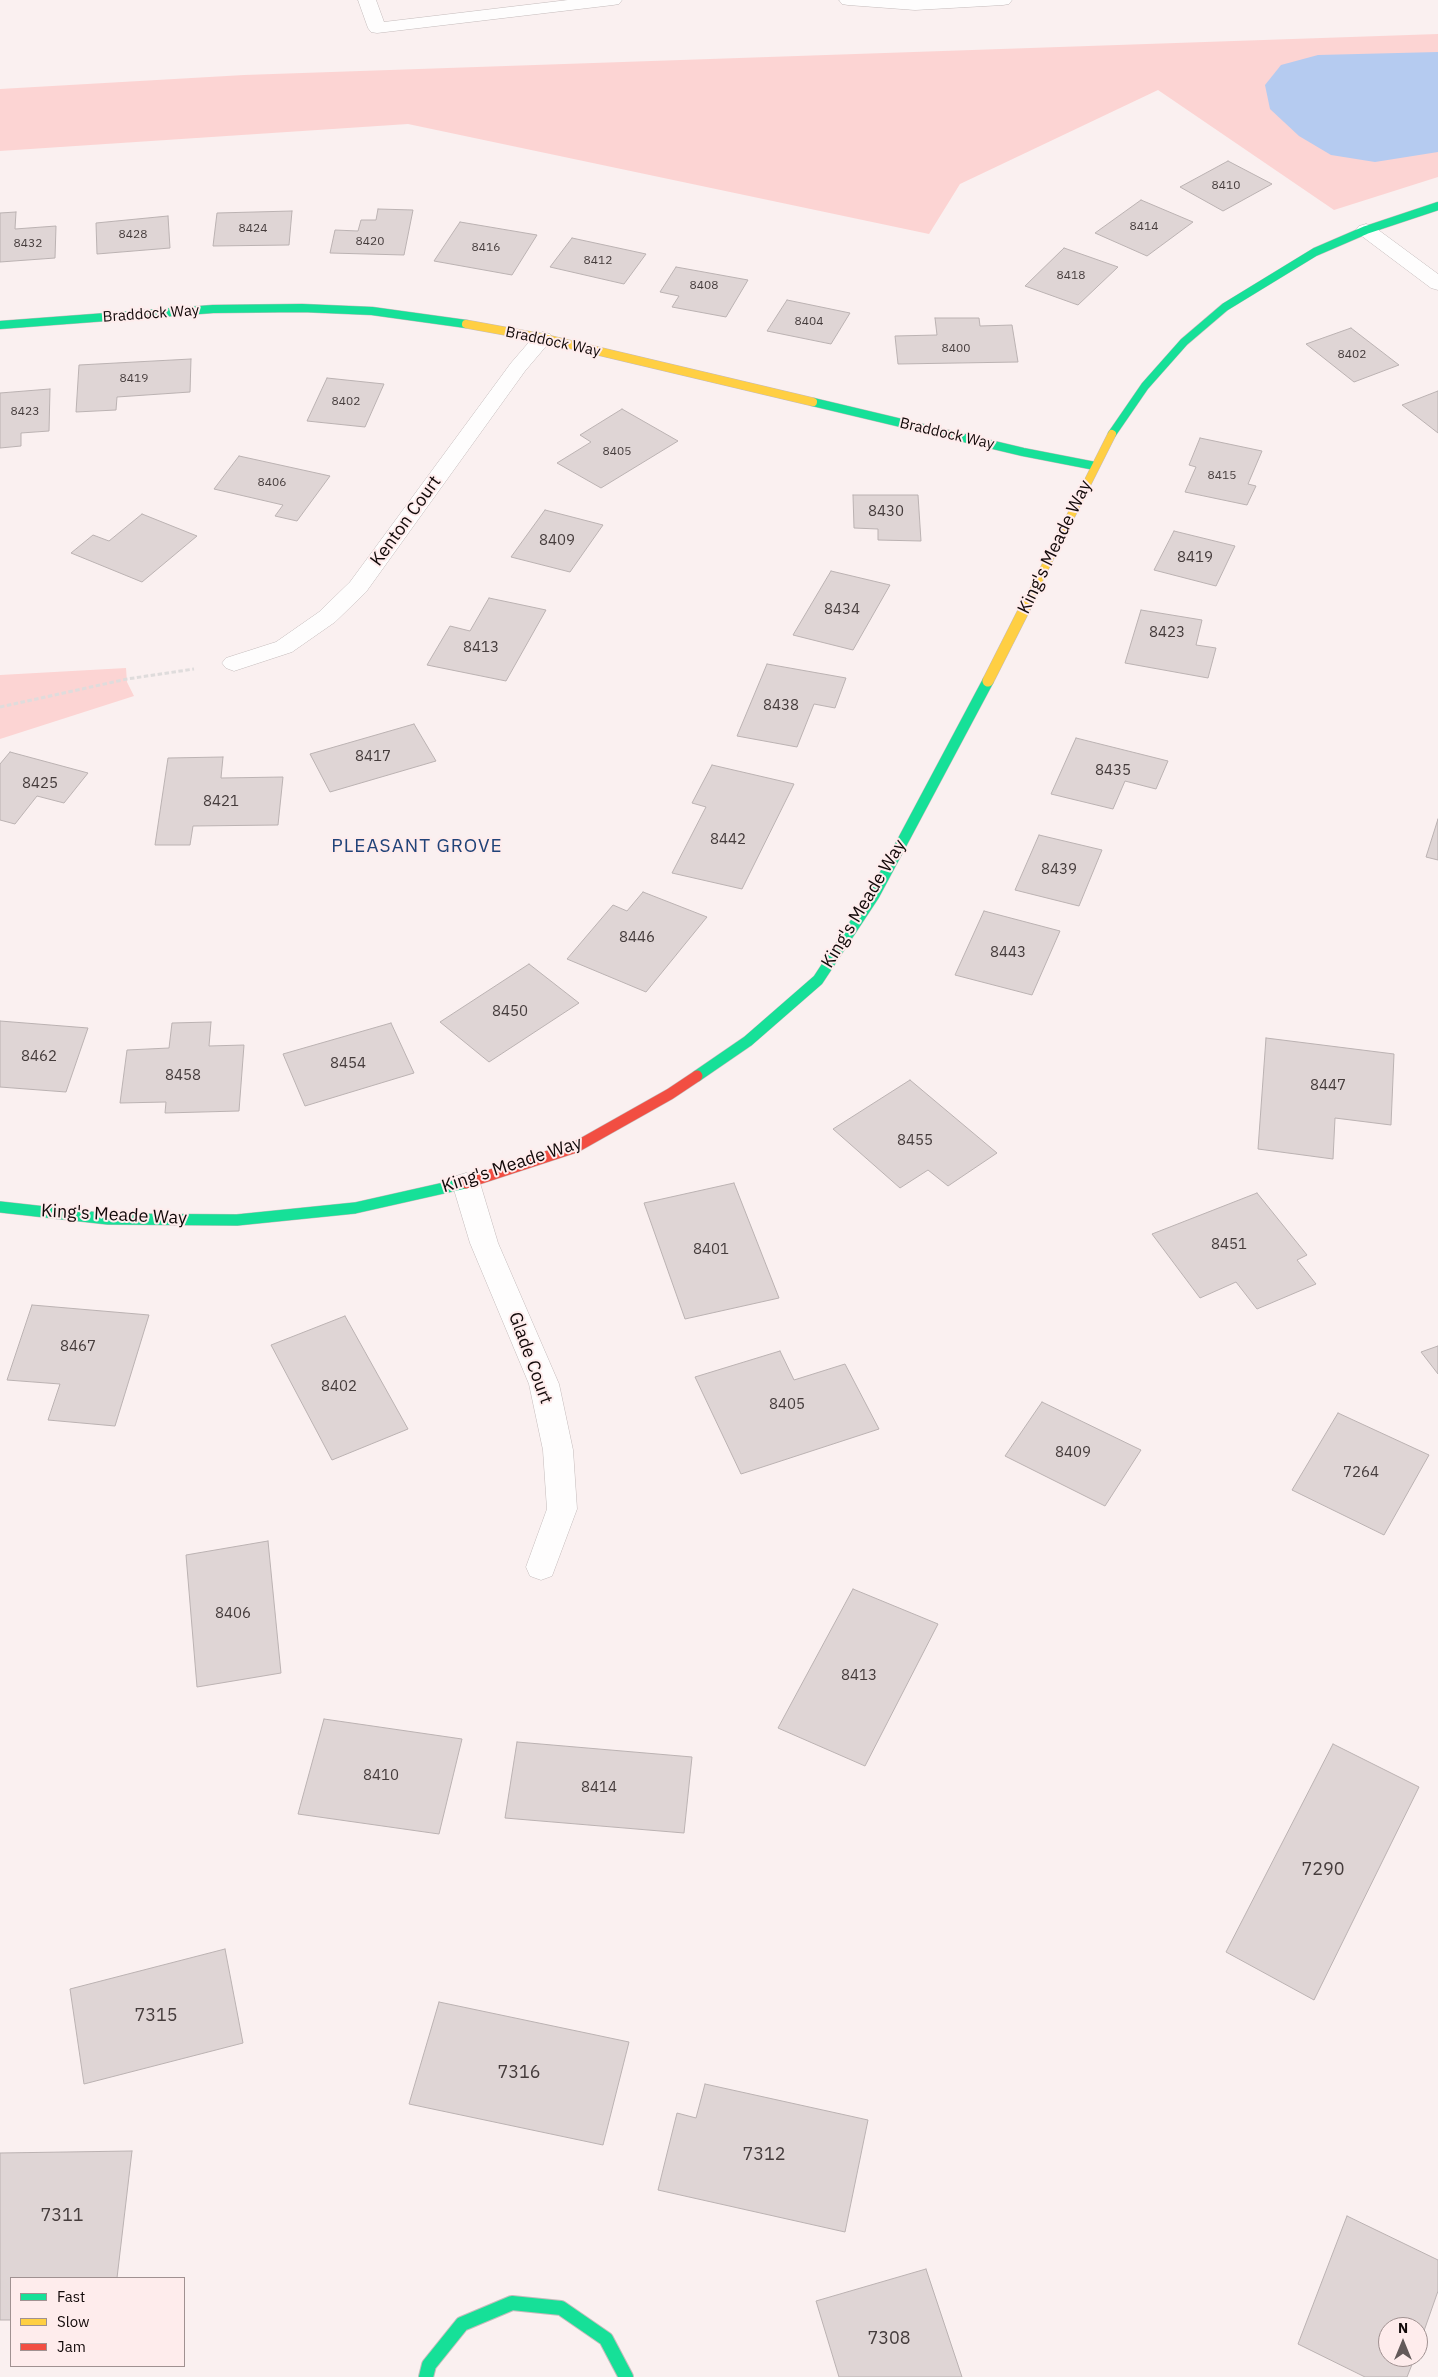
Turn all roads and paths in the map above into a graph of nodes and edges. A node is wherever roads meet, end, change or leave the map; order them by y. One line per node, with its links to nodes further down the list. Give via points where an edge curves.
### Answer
1 (367, 0): 2 (street, via 378,28)
2 (613, 0)
3 (848, 0): 4 (street, via 915,5)
4 (1003, 0)
5 (1438, 206): 6 (street, King's Meade Way)
6 (1366, 230): 7 (street); 10 (street, King's Meade Way, via 1314,252 1268,279 1225,307 1184,342 1116,426)
7 (1438, 284)
8 (0, 325): 9 (street, Braddock Way, via 213,309 302,308 430,318)
9 (543, 338): 10 (street, Braddock Way, via 1023,452); 11 (street, Kenton Court, via 518,366 358,587 327,617 284,647)
10 (1095, 466): 13 (street, King's Meade Way, via 988,681 883,878 818,980 748,1040 670,1094 576,1147)
11 (234, 663): 12 (path, via 127,679)
12 (0, 707)
13 (466, 1183): 14 (street, King's Meade Way, via 354,1208 237,1220 108,1219); 15 (street, Glade Court, via 484,1242 544,1384 558,1450 562,1509)
14 (0, 1207)
15 (541, 1567)
16 (426, 2377): 17 (street, via 429,2365 462,2324 512,2303 561,2308 606,2339)
17 (626, 2377)

